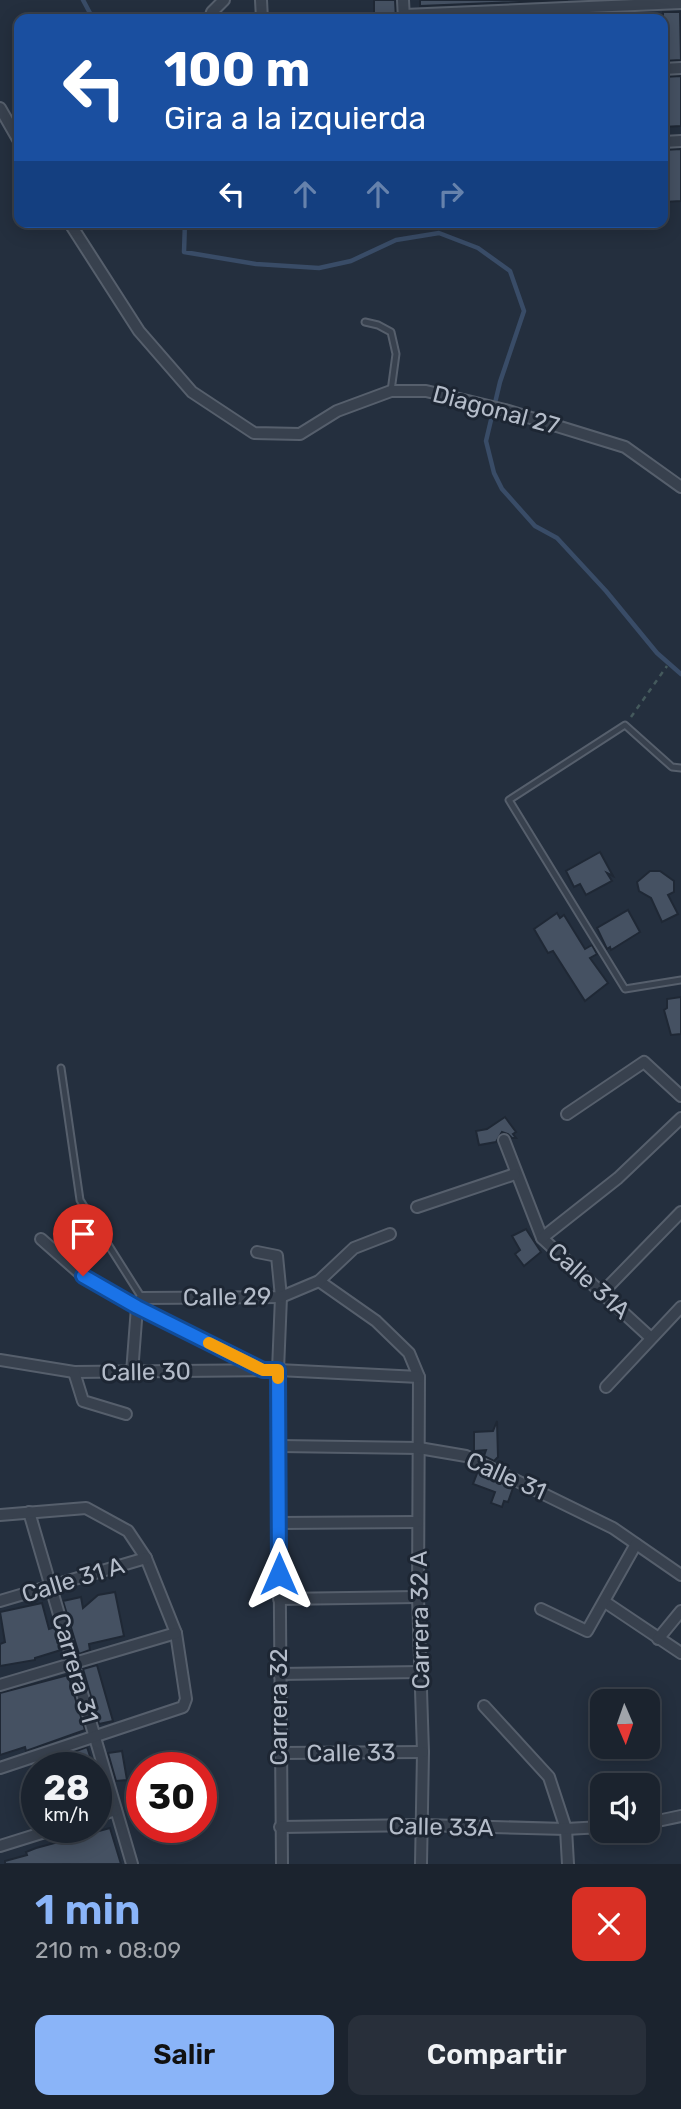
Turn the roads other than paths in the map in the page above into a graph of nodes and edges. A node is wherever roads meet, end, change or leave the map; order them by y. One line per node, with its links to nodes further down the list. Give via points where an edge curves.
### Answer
1 (224, 0): 3 (street)
2 (681, 3): 4 (street)
3 (213, 14)
4 (463, 14)
5 (0, 108): 6 (street)
6 (14, 132)
7 (73, 228): 9 (street, Diagonal 27, via 139,331 183,382 254,433 300,434 337,411)
8 (365, 322): 9 (lane, via 391,332 396,354)
9 (391, 391): 10 (street, Diagonal 27, via 426,391 475,402 625,447)
10 (681, 487)
11 (681, 768): 12 (lane, via 672,766 625,725 509,800 625,989)
12 (681, 980)
13 (61, 1068): 28 (lane, via 80,1200)
14 (681, 1096): 15 (street, via 643,1062)
15 (567, 1114)
16 (681, 1118): 22 (street, via 618,1178)
17 (503, 1140): 18 (street, Calle 31A)
18 (515, 1174): 19 (street); 22 (street, Calle 31A)
19 (417, 1207)
20 (681, 1212): 26 (street)
21 (390, 1234): 25 (street, Calle 29, via 354,1248)
22 (542, 1238): 26 (street, Calle 31A)
23 (41, 1239): 28 (street, via 83,1276)
24 (257, 1252): 27 (street, Carrera 32, via 276,1256)
25 (319, 1280): 27 (street, Calle 29); 36 (street, via 376,1321 409,1353)
26 (602, 1293): 30 (street, Calle 31A)
27 (281, 1297): 28 (street, Calle 29); 33 (street, Carrera 32)
28 (139, 1302): 32 (street); 35 (street)
29 (681, 1307): 30 (street)
30 (651, 1338): 37 (street)
31 (0, 1360): 34 (street, Calle 30)
32 (263, 1370): 33 (street, Calle 30); 35 (street, Calle 30)
33 (278, 1370): 36 (street, Calle 30); 39 (street, Carrera 32)
34 (75, 1372): 35 (street, Calle 30); 38 (street, via 83,1401)
35 (132, 1373)
36 (419, 1377): 40 (street, Carrera 32 A)
37 (606, 1387)
38 (125, 1414)
39 (279, 1446): 40 (street, Calle 31); 44 (street, Carrera 32)
40 (419, 1448): 43 (street, Carrera 32 A); 45 (street, Calle 31, via 466,1456 613,1528)
41 (29, 1513): 42 (street); 46 (street, via 86,1508 128,1531); 48 (street, Carrera 31)
42 (0, 1515)
43 (418, 1522): 44 (street); 49 (street, Carrera 32 A)
44 (279, 1523): 50 (street, Carrera 32)
45 (636, 1544): 47 (street, Calle 31); 52 (street)
46 (146, 1558): 48 (street, Calle 31 A); 55 (street)
47 (681, 1575)
48 (52, 1587): 51 (street, Calle 31 A); 58 (street, Carrera 31)
49 (418, 1597): 50 (street); 59 (street, Carrera 32 A)
50 (279, 1599): 60 (street, Carrera 32)
51 (0, 1601)
52 (605, 1602): 53 (street, via 587,1631); 56 (street)
53 (541, 1609)
54 (681, 1611): 56 (street)
55 (177, 1633): 58 (street); 63 (street, via 186,1699 183,1707)
56 (658, 1639): 57 (street)
57 (681, 1653)
58 (75, 1665): 61 (street); 63 (street, Carrera 31)
59 (421, 1672): 60 (street); 64 (street, Carrera 32 A)
60 (279, 1674): 65 (street, Carrera 32)
61 (0, 1685)
62 (484, 1706): 74 (street, via 550,1777)
63 (95, 1737): 66 (street); 67 (street, Carrera 31)
64 (423, 1752): 65 (street, Calle 33); 71 (street, Carrera 32 A)
65 (280, 1753): 72 (street, Carrera 32)
66 (0, 1768)
67 (116, 1810): 68 (street); 77 (street, Carrera 31)
68 (112, 1811)
69 (681, 1816): 70 (street)
70 (660, 1820)
71 (423, 1825): 72 (street, Calle 33A); 74 (street, Calle 33A); 79 (street, Carrera 32 A)
72 (280, 1828): 78 (street, Carrera 32)
73 (590, 1828): 74 (street, Calle 33A)
74 (566, 1829): 80 (street)
75 (21, 1839): 76 (street)
76 (0, 1846)
77 (132, 1864)
78 (282, 1864)
79 (421, 1864)
80 (568, 1864)

